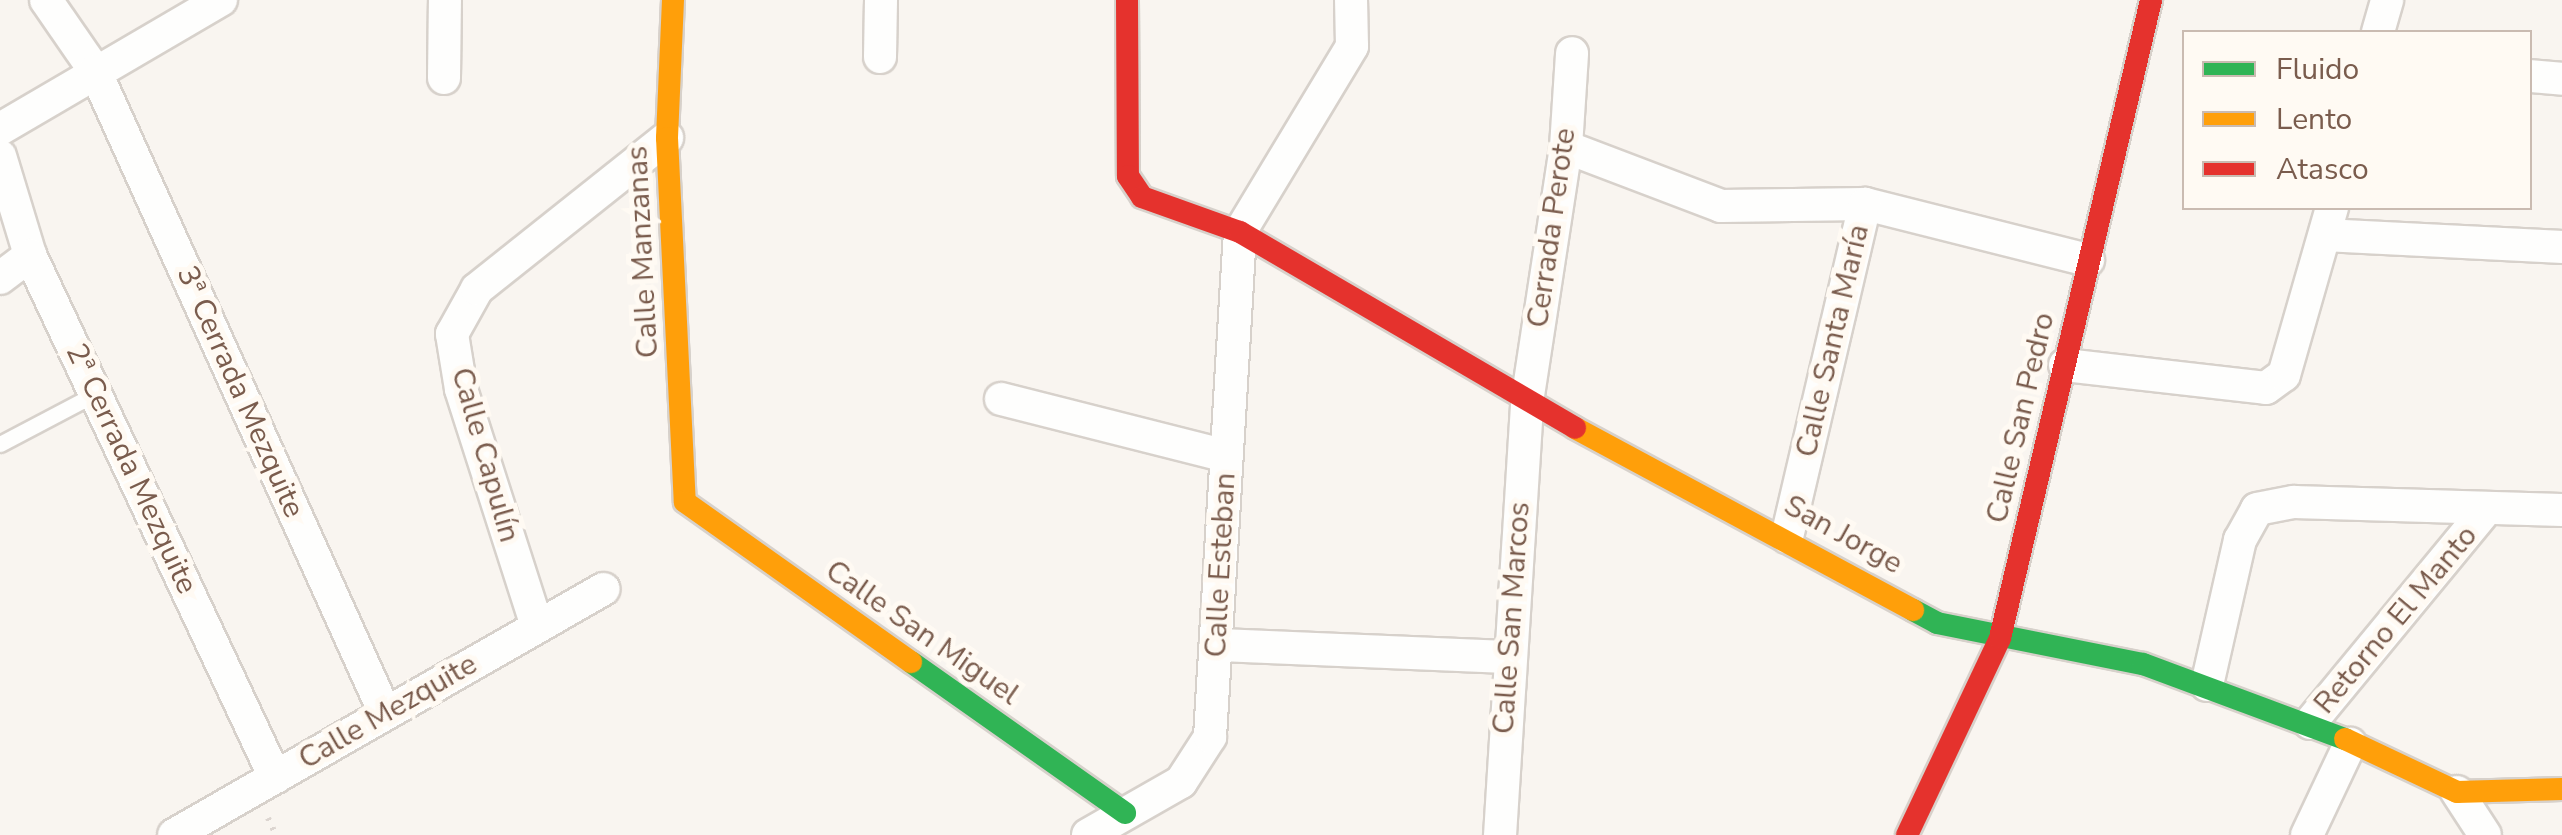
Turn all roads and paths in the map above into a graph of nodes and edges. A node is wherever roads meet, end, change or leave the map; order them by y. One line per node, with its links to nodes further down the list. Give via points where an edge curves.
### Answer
1 (46, 0): 13 (street, 3ª Cerrada Mezquite)
2 (221, 0): 13 (street)
3 (445, 0): 15 (street)
4 (673, 0): 18 (street, Calle Manzanas)
5 (882, 0): 12 (street)
6 (1127, 0): 23 (street, San Jorge, via 1128,176 1142,197)
7 (1351, 0): 23 (street, via 1352,46)
8 (2386, 0): 10 (street)
9 (2142, 2): 26 (street, Calle San Pedro)
10 (2378, 30)
11 (1572, 52): 19 (street, Cerrada Perote)
12 (880, 57)
13 (96, 71): 17 (street); 44 (street, 3ª Cerrada Mezquite)
14 (2532, 76): 16 (street)
15 (444, 78)
16 (2562, 80)
17 (0, 128)
18 (668, 138): 34 (street, Calle Manzanas); 39 (street, Calle Capulín, via 477,288 452,334 461,389)
19 (1566, 147): 21 (street, via 1720,206); 31 (street, Cerrada Perote)
20 (0, 156): 25 (street, 2ª Cerrada Mezquite)
21 (1865, 204): 26 (street); 37 (street, Calle Santa María)
22 (2329, 221): 24 (street); 28 (street, via 2284,375 2266,388)
23 (1240, 232): 31 (street, San Jorge); 33 (street, Calle Esteban)
24 (2562, 246)
25 (30, 255): 27 (street); 29 (street, 2ª Cerrada Mezquite)
26 (2088, 260): 28 (street, Calle San Pedro)
27 (0, 278)
28 (2064, 365): 40 (street, Calle San Pedro)
29 (96, 394): 32 (lane); 47 (street, 2ª Cerrada Mezquite)
30 (1001, 399): 33 (street)
31 (1526, 402): 37 (street, San Jorge); 42 (street, Calle San Marcos)
32 (0, 444)
33 (1226, 456): 41 (street, Calle Esteban)
34 (685, 502): 50 (street, Calle San Miguel)
35 (2562, 510): 36 (street)
36 (2485, 511): 43 (street, Retorno El Manto, via 2294,502 2256,509 2240,540); 45 (street, Retorno El Manto)
37 (1787, 537): 40 (street, San Jorge, via 1937,623)
38 (602, 589): 39 (street, Calle Mezquite)
39 (537, 626): 44 (street, Calle Mezquite)
40 (2000, 638): 43 (street, San Jorge, via 2143,664); 54 (street, Calle San Pedro)
41 (1218, 646): 42 (street); 50 (street, Calle Esteban, via 1210,737 1198,763 1181,782)
42 (1509, 657): 53 (street, Calle San Marcos)
43 (2208, 685): 45 (street, San Jorge)
44 (385, 714): 47 (street, Calle Mezquite)
45 (2310, 723): 46 (street, San Jorge)
46 (2350, 744): 49 (street, San Jorge); 55 (street)
47 (276, 777): 51 (street, Calle Mezquite)
48 (2562, 790): 49 (street)
49 (2457, 792): 56 (street)
50 (1125, 813): 52 (street, Calle Esteban)
51 (174, 835)
52 (1088, 835)
53 (1500, 835)
54 (1907, 835)
55 (2307, 835)
56 (2485, 835)

